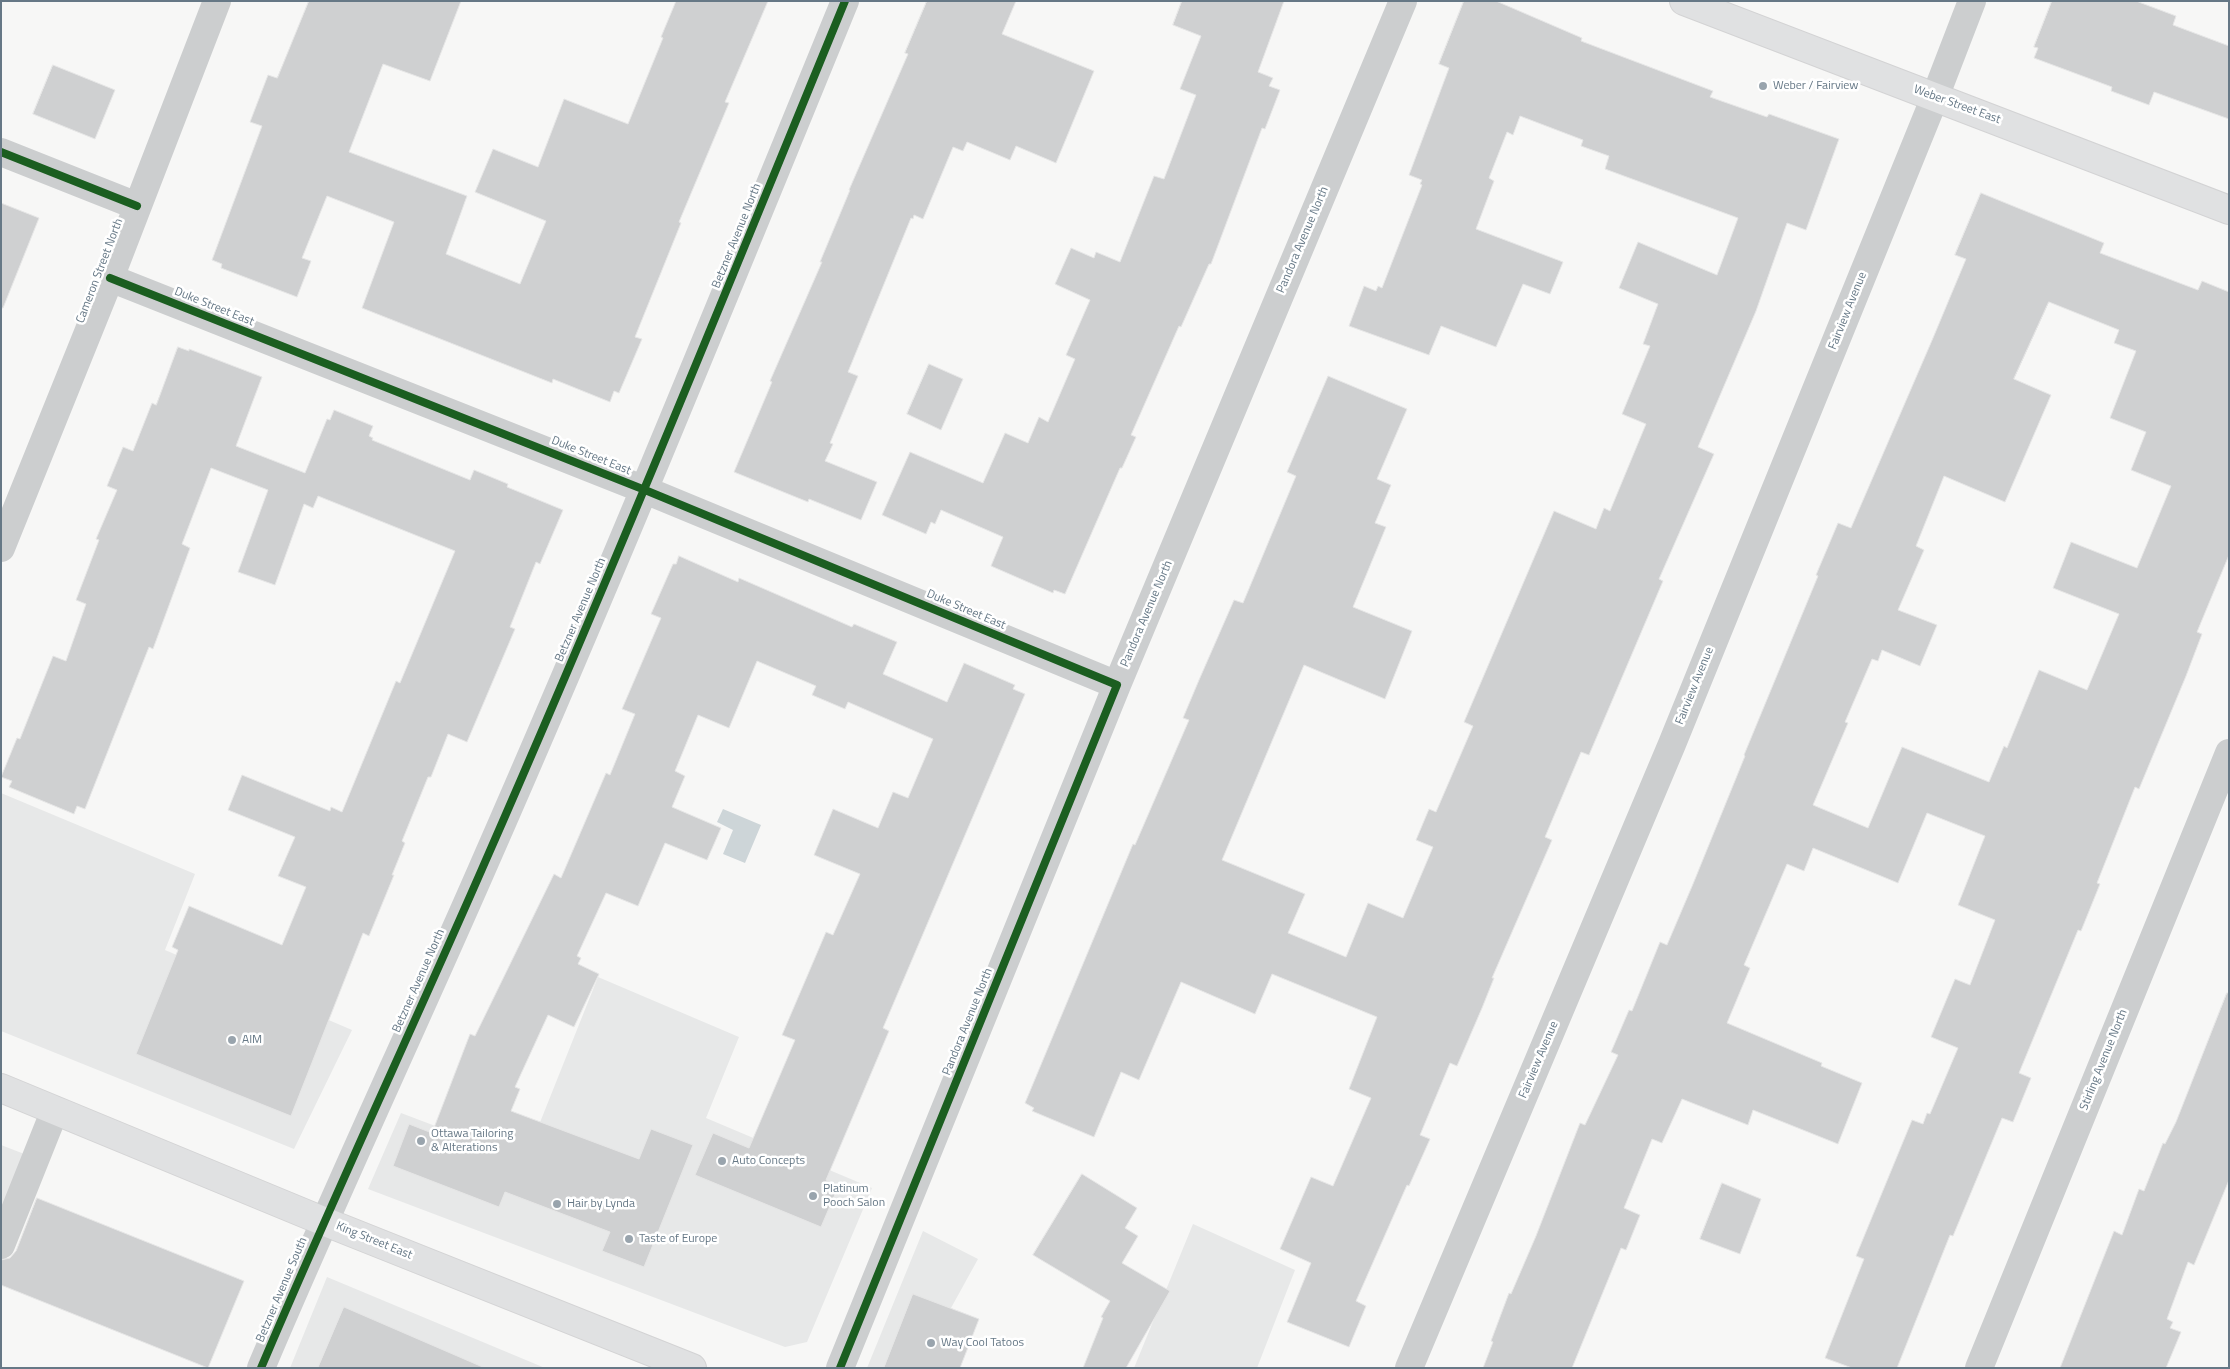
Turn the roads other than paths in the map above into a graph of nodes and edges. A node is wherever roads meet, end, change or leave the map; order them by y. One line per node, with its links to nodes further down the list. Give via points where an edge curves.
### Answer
1 (217, 1): 8 (street, Cameron Street North)
2 (845, 1): 11 (street, Betzner Avenue North)
3 (1402, 1): 13 (street, Pandora Avenue North)
4 (1684, 1): 6 (main road, Weber Street East)
5 (1972, 1): 6 (street, Fairview Avenue)
6 (1935, 97): 9 (main road, Weber Street East); 22 (street, Fairview Avenue, via 1672,744)
7 (1, 152): 8 (street)
8 (137, 206): 10 (street, Cameron Street North)
9 (2229, 210)
10 (110, 278): 11 (street, Duke Street East); 12 (street, Cameron Street North)
11 (645, 490): 13 (street, Duke Street East); 17 (street, Betzner Avenue North, via 477,880)
12 (1, 548)
13 (1117, 685): 21 (street, Pandora Avenue North)
14 (2229, 753): 23 (street, Stirling Avenue North)
15 (1, 1088): 16 (main road, King Street East)
16 (55, 1110): 17 (main road, King Street East); 18 (street)
17 (323, 1221): 19 (street, Betzner Avenue South); 20 (main road, King Street East)
18 (1, 1245)
19 (261, 1368)
20 (692, 1368)
21 (840, 1368)
22 (1410, 1368)
23 (1980, 1368)

